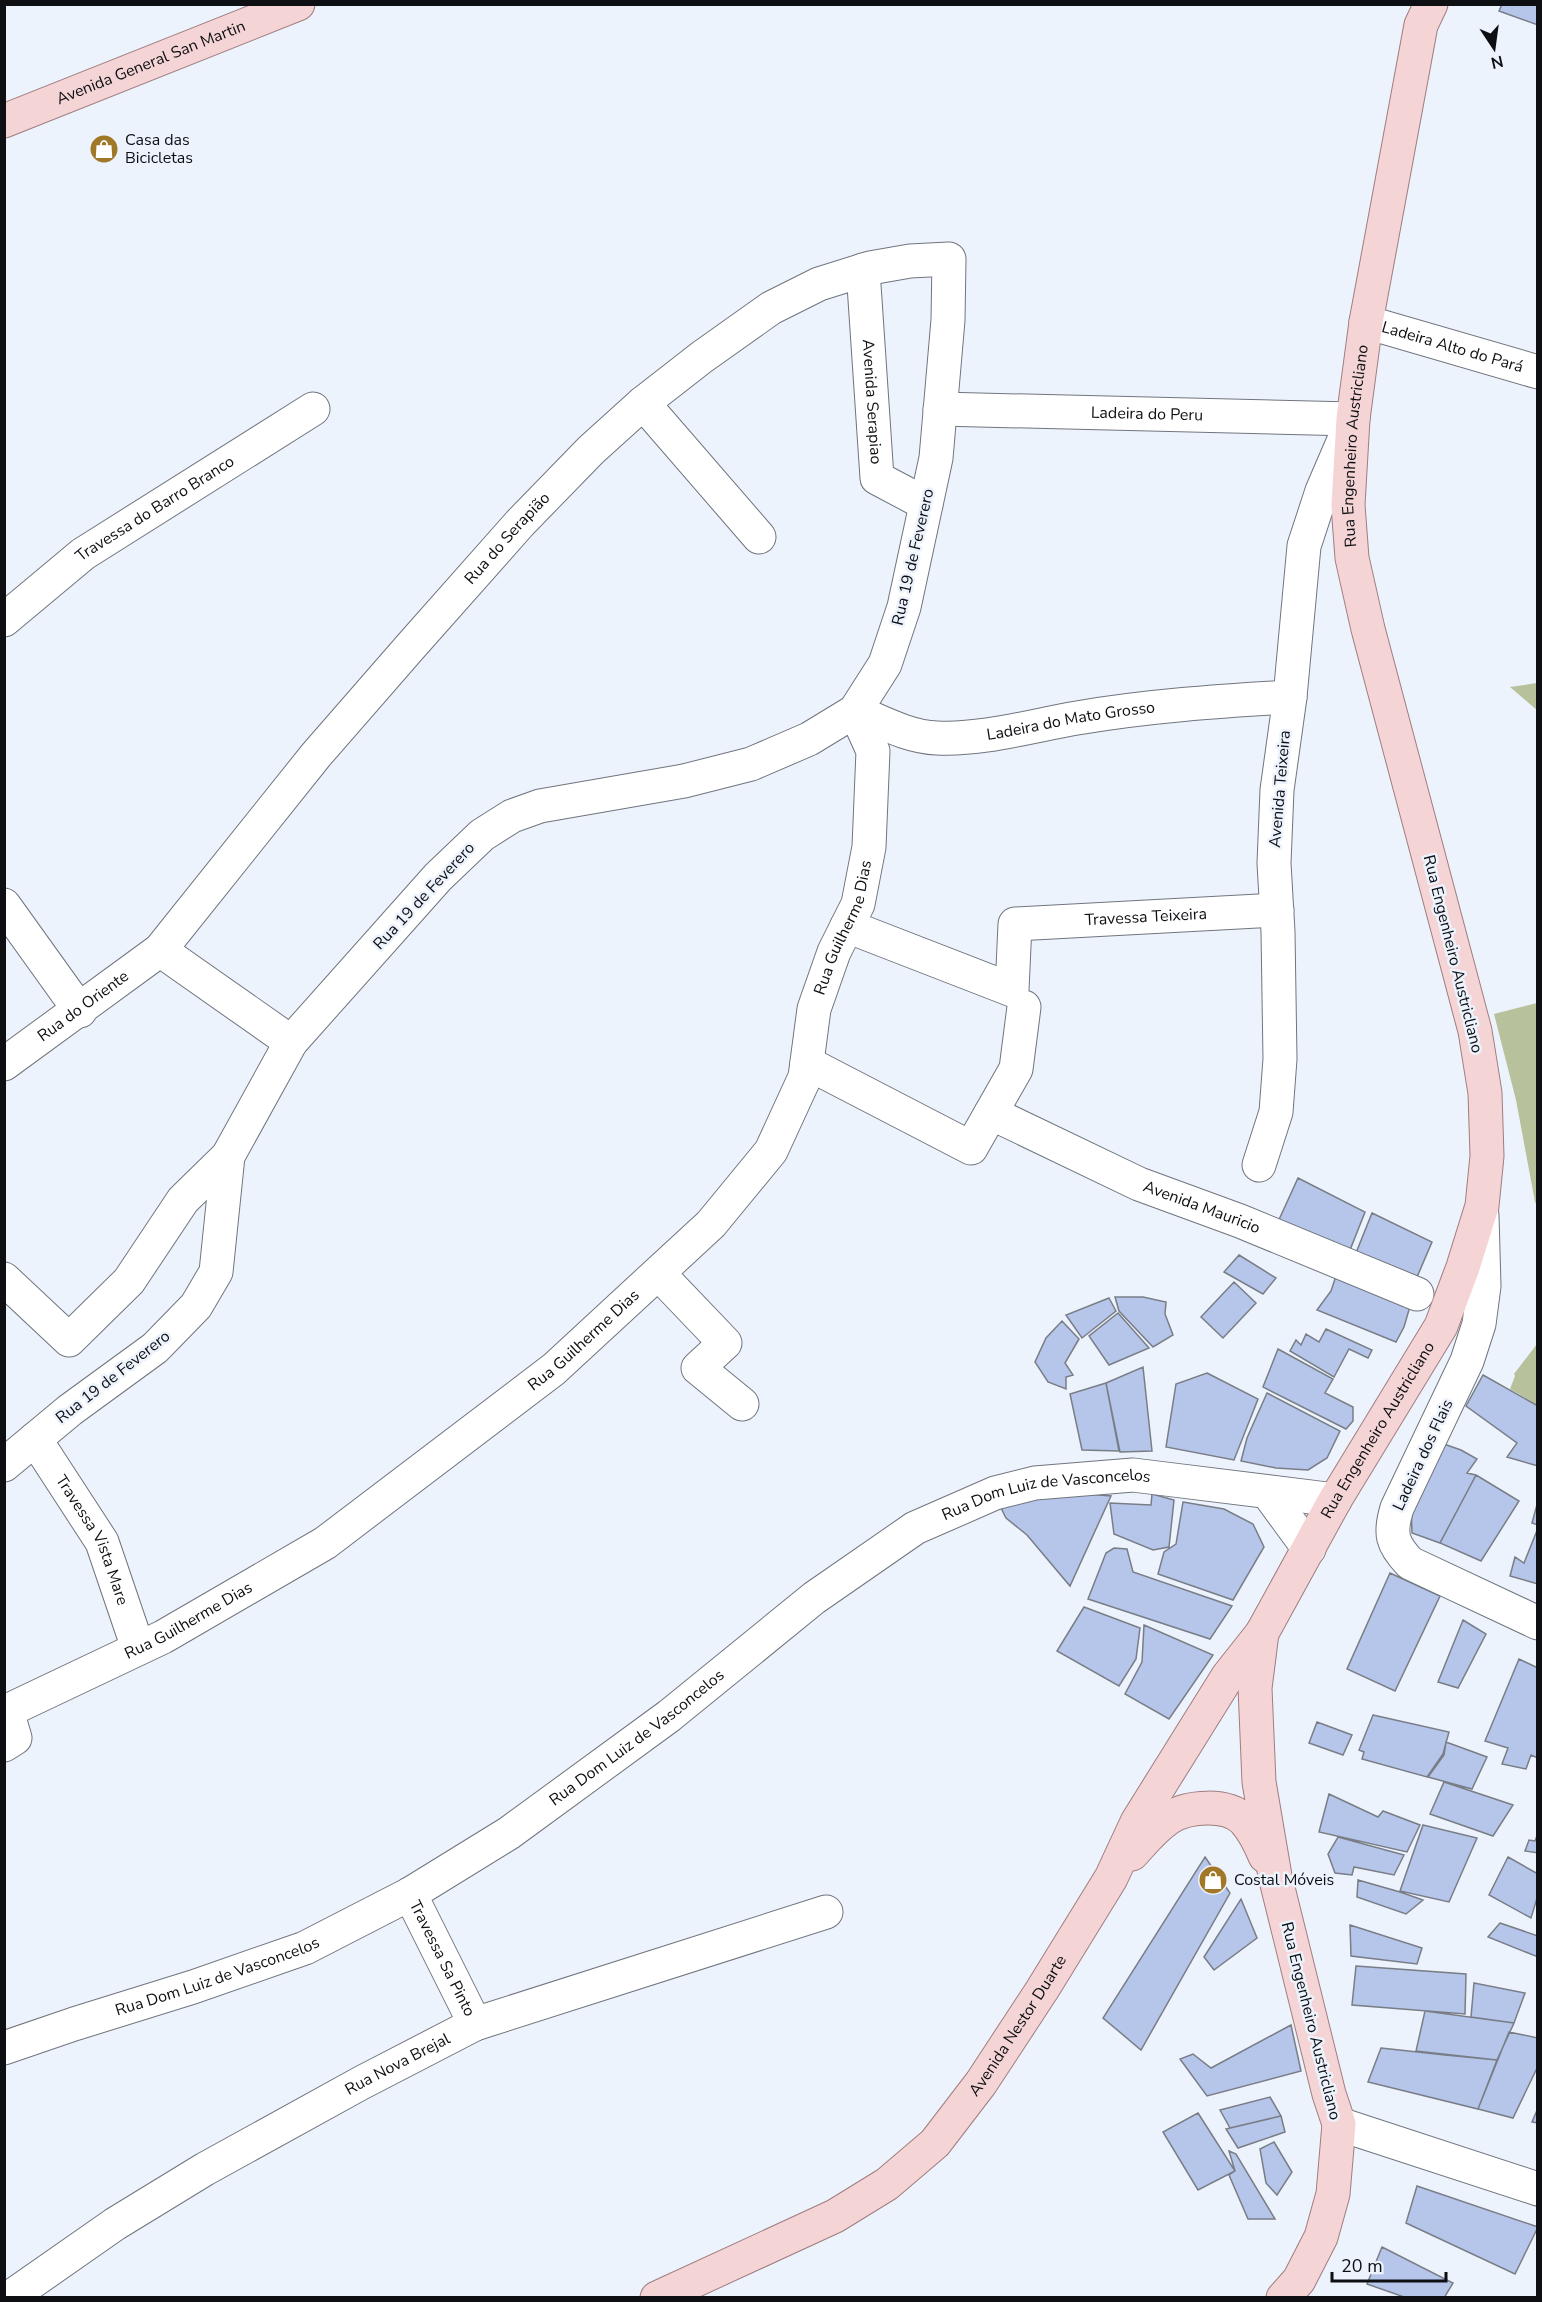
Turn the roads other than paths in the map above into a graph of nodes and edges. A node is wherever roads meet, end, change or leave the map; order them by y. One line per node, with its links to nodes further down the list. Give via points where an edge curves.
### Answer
1 (298, 4): 3 (main road, Avenida General San Martin)
2 (1424, 11): 6 (main road, Rua Engenheiro Austricliano)
3 (4, 121)
4 (949, 259): 5 (street, Rua do Serapião); 10 (street, Rua 19 de Feverero)
5 (863, 270): 8 (street, Rua do Serapião, via 819,284 771,308); 12 (street, Avenida Serapiao, via 878,478)
6 (1366, 322): 7 (street, Ladeira Alto do Pará); 11 (main road, Rua Engenheiro Austricliano)
7 (1538, 372)
8 (643, 402): 13 (street); 20 (street, Rua do Serapião, via 520,523 411,645 316,755)
9 (313, 409): 14 (street, Travessa do Barro Branco, via 83,554)
10 (940, 409): 11 (street, Ladeira do Peru); 12 (street, Rua 19 de Feverero, via 936,458)
11 (1353, 419): 15 (street, Avenida Teixeira, via 1322,491 1304,546); 29 (main road, Rua Engenheiro Austricliano, via 1348,506 1352,558 1476,1030 1485,1093 1487,1156)
12 (926, 504): 16 (street, Rua 19 de Feverero, via 904,607 885,664)
13 (759, 537)
14 (4, 620)
15 (1290, 697): 16 (street, Ladeira do Mato Grosso, via 1158,706 983,736 936,738 909,734); 18 (street, Avenida Teixeira, via 1277,790)
16 (855, 711): 19 (street, Rua Guilherme Dias, via 873,751 873,803 858,904); 23 (street, Rua 19 de Feverero, via 808,739 751,764 684,781 540,806 512,816 482,835 438,877)
17 (4, 905): 22 (street)
18 (1277, 910): 19 (street, Travessa Teixeira, via 1015,924 1012,990); 28 (street, Avenida Teixeira, via 1280,1059 1276,1112)
19 (847, 926): 24 (street, Rua Guilherme Dias, via 814,1009)
20 (160, 950): 22 (street, Rua do Oriente); 23 (street)
21 (1024, 1007): 26 (street, via 1016,1069)
22 (80, 1011): 25 (street, Rua do Oriente)
23 (291, 1042): 27 (street, Rua 19 de Feverero)
24 (807, 1063): 26 (street, via 971,1148); 30 (street, Rua Guilherme Dias, via 805,1077 771,1151 711,1224)
25 (4, 1064)
26 (991, 1113): 32 (street, Avenida Mauricio, via 1139,1184)
27 (228, 1156): 31 (street, via 183,1200 129,1281 69,1340); 34 (street, Rua 19 de Feverero, via 216,1272 196,1306 155,1348)
28 (1259, 1165)
29 (1482, 1206): 37 (main road, Rua Engenheiro Austricliano, via 1441,1326); 39 (street, Ladeira dos Flais, via 1484,1286 1479,1324 1467,1362 1397,1508 1392,1538 1410,1563)
30 (659, 1274): 33 (street, via 726,1343 698,1368); 41 (street, Rua Guilherme Dias, via 554,1369 325,1543)
31 (4, 1279)
32 (1417, 1294)
33 (742, 1404)
34 (35, 1439): 35 (street, Rua 19 de Feverero); 41 (street, Travessa Vista Mare, via 102,1542)
35 (4, 1465)
36 (1268, 1493): 37 (street, Rua Dom Luiz de Vasconcelos); 38 (street); 45 (street, Rua Dom Luiz de Vasconcelos, via 1133,1475 1035,1483 995,1493 915,1528 814,1598 669,1716 509,1833)
37 (1335, 1500): 38 (main road, Rua Engenheiro Austricliano)
38 (1309, 1549): 40 (main road, Rua Engenheiro Austricliano)
39 (1538, 1623)
40 (1262, 1633): 43 (main road, Rua Engenheiro Austricliano, via 1255,1728 1259,1782); 44 (main road, Avenida Nestor Duarte, via 1228,1676 1143,1812)
41 (138, 1648): 42 (street, Rua Guilherme Dias, via 7,1711 15,1737)
42 (4, 1745)
43 (1275, 1876): 44 (main road, Rua Engenheiro Austricliano, via 1243,1819 1222,1809 1197,1809 1170,1817); 49 (main road, Rua Engenheiro Austricliano)
44 (1111, 1878): 52 (main road, Avenida Nestor Duarte, via 981,2083 935,2143 887,2184 835,2216)
45 (410, 1894): 47 (street, Travessa Sa Pinto); 48 (street, Rua Dom Luiz de Vasconcelos, via 305,1948)
46 (826, 1912): 47 (street, Rua Nova Brejal)
47 (475, 2024): 51 (street, Rua Nova Brejal, via 205,2169 115,2224)
48 (4, 2048)
49 (1339, 2124): 50 (street); 53 (main road, Rua Engenheiro Austricliano, via 1333,2194 1321,2237 1299,2280)
50 (1538, 2189)
51 (9, 2298)
52 (657, 2298)
53 (1283, 2298)

